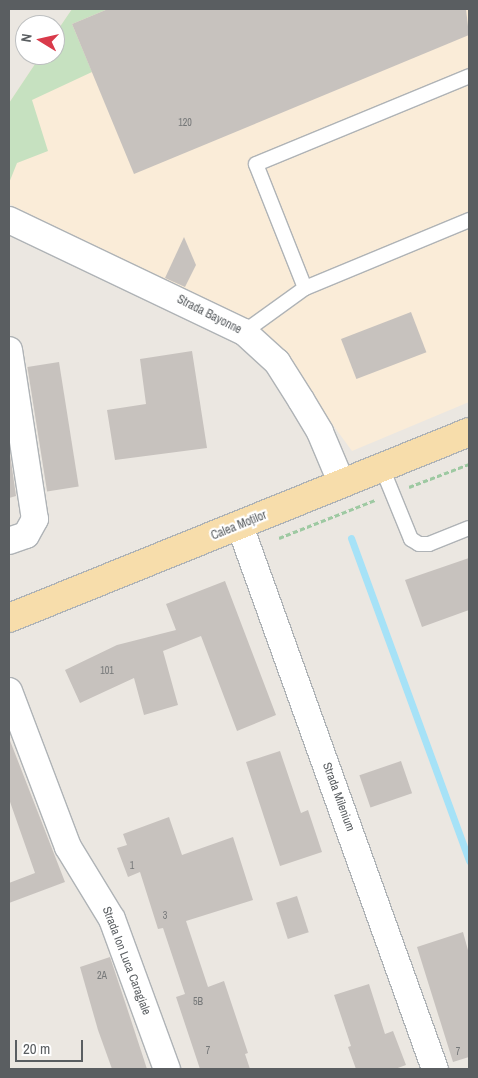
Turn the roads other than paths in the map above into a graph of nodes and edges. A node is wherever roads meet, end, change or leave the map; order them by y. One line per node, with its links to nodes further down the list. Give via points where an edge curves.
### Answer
1 (469, 76): 4 (lane, via 256,164)
2 (9, 220): 5 (street, Strada Bayonne)
3 (469, 220): 4 (lane)
4 (305, 288): 5 (lane)
5 (244, 332): 9 (street, Strada Bayonne, via 277,362 320,432)
6 (9, 350): 12 (street, via 35,519 26,535)
7 (469, 432): 8 (main road, Calea Moților)
8 (382, 468): 9 (main road, Calea Moților); 11 (lane, via 411,539 419,544 429,544)
9 (342, 484): 10 (main road, Calea Moților)
10 (240, 526): 13 (main road, Calea Moților); 16 (street, Strada Milenium)
11 (469, 528)
12 (9, 541)
13 (9, 618)
14 (9, 691): 15 (street, Strada Ion Luca Caragiale, via 68,847 112,919)
15 (167, 1069)
16 (435, 1069)

